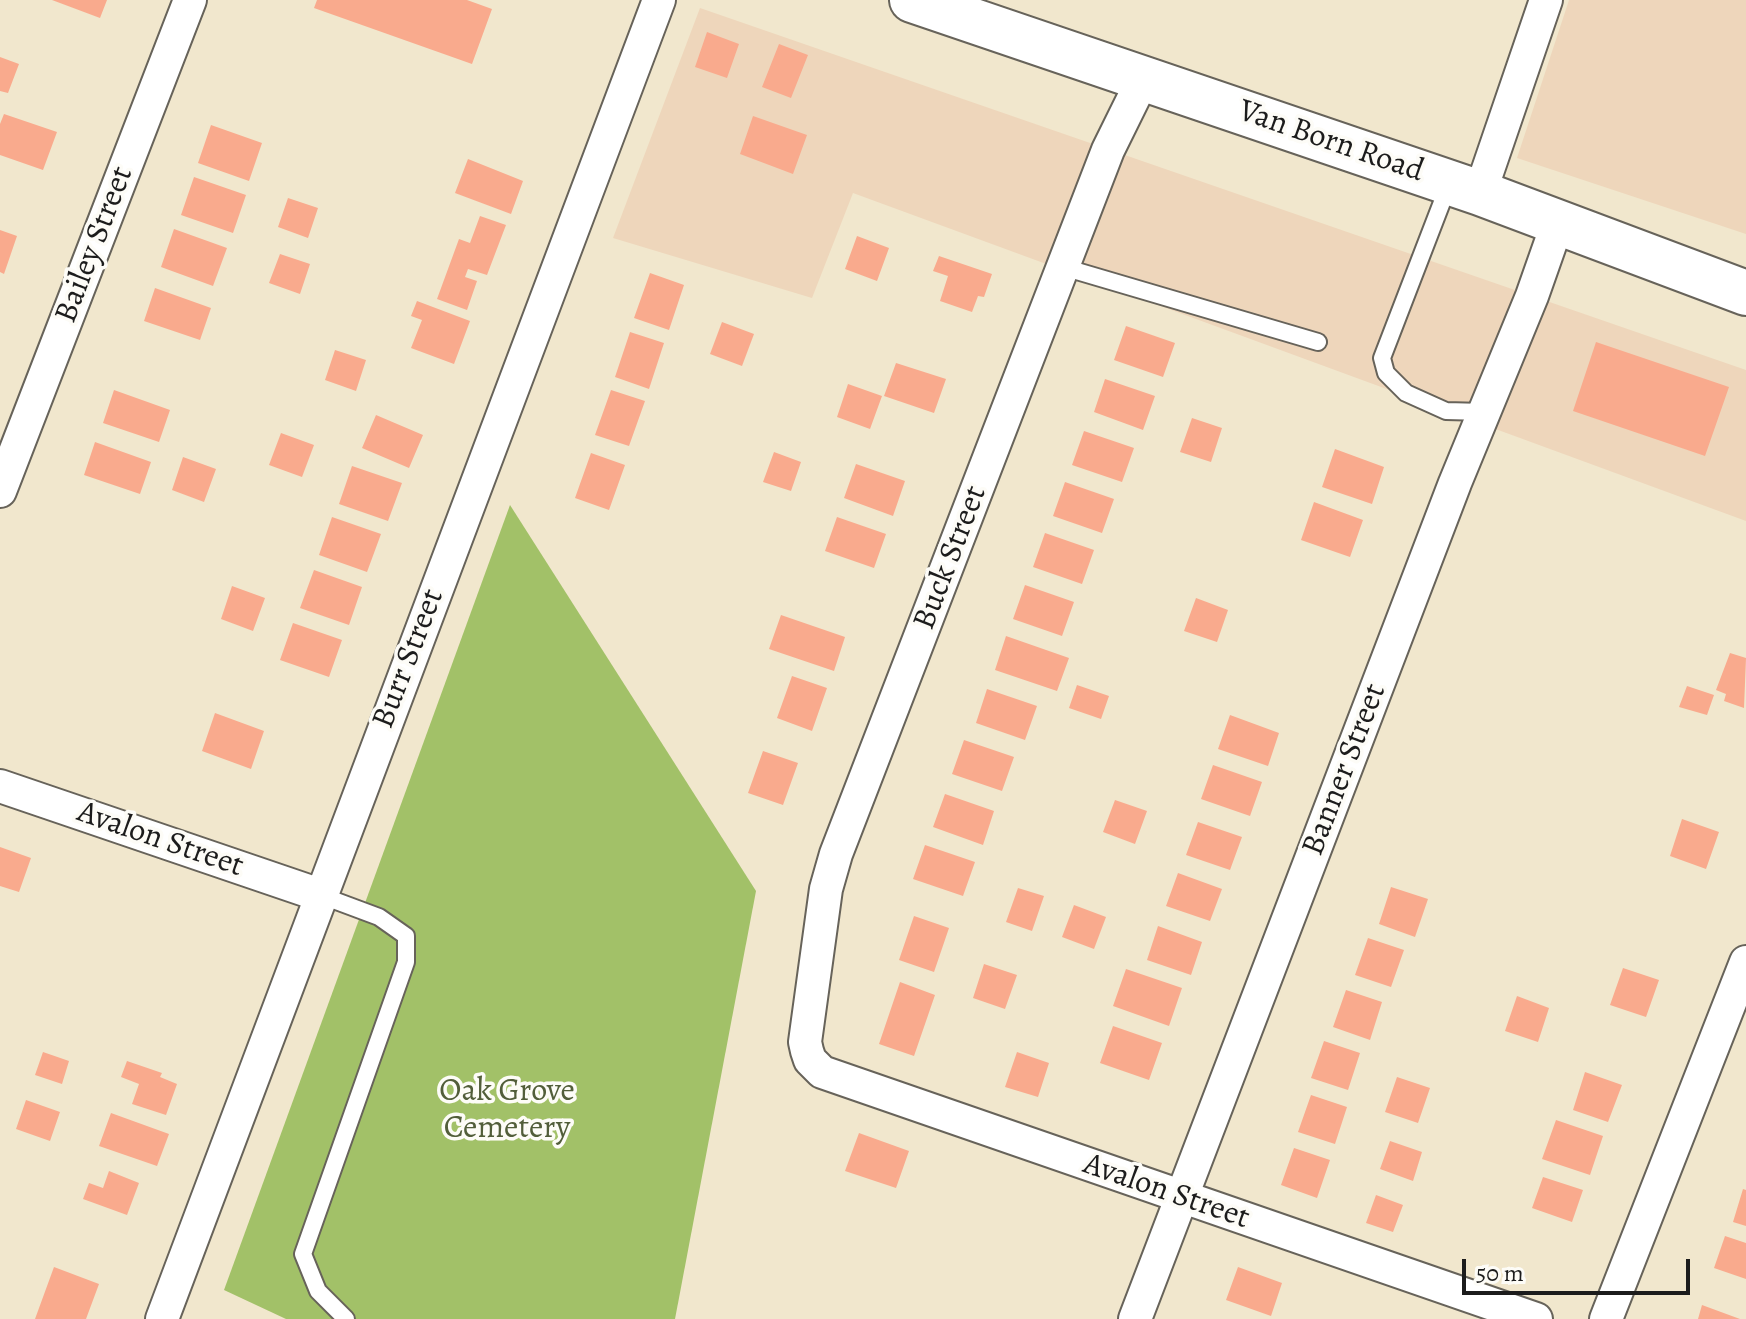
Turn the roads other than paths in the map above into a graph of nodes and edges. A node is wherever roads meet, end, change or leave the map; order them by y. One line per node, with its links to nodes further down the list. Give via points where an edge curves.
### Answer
1 (190, 0): 12 (street, Bailey Street)
2 (659, 0): 14 (street, Burr Street)
3 (912, 0): 5 (main road, Van Born Road)
4 (1546, 0): 6 (street)
5 (1144, 77): 6 (main road, Van Born Road); 8 (street, Buck Street, via 1108,150)
6 (1465, 188): 7 (main road, Van Born Road); 11 (lane, via 1382,358 1386,373 1406,393 1446,411)
7 (1558, 222): 9 (main road, Van Born Road); 11 (street, Banner Street)
8 (1063, 267): 10 (lane); 16 (street, Buck Street, via 836,854 826,889)
9 (1746, 293)
10 (1318, 342)
11 (1484, 412): 17 (street, Banner Street)
12 (0, 491)
13 (0, 786): 14 (street, Avalon Street)
14 (320, 895): 18 (street, Burr Street); 19 (lane, via 379,917 406,936 406,962 303,1254 318,1291)
15 (1746, 962): 22 (street)
16 (807, 1051): 17 (street, Avalon Street, via 822,1072)
17 (1181, 1197): 20 (street, Banner Street); 21 (street, Avalon Street)
18 (162, 1319)
19 (346, 1319)
20 (1135, 1319)
21 (1536, 1319)
22 (1606, 1319)

